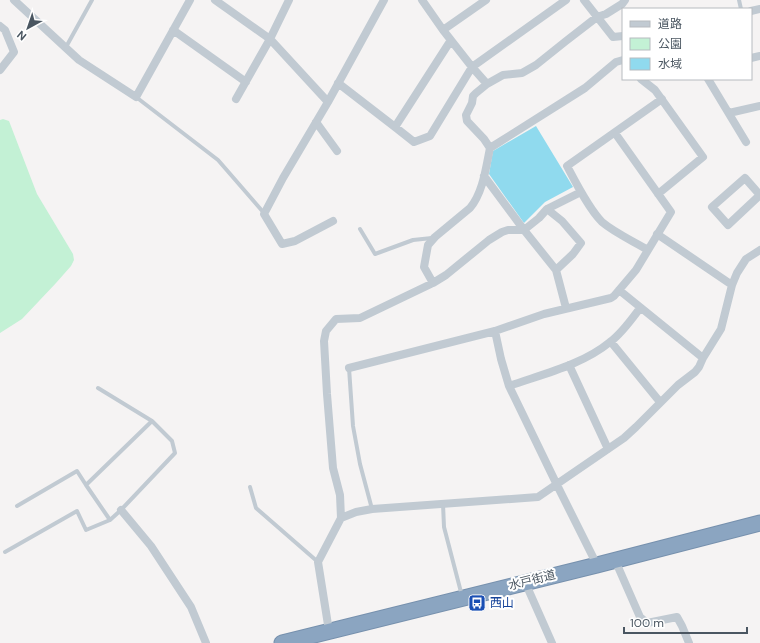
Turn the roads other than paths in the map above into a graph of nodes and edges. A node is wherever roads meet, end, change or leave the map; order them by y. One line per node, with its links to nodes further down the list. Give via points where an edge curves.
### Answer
1 (14, 0): 19 (street)
2 (92, 0): 19 (lane)
3 (190, 0): 14 (street)
4 (215, 0): 17 (street)
5 (289, 0): 17 (street)
6 (384, 0): 26 (street)
7 (422, 0): 15 (street)
8 (486, 0): 15 (street)
9 (566, 0): 21 (street)
10 (584, 0): 12 (street)
11 (625, 0): 12 (street)
12 (598, 17): 16 (street, via 613,37); 27 (street, via 536,65 522,73 504,75)
13 (0, 26): 22 (street, via 5,30 14,52)
14 (173, 30): 25 (street); 28 (street)
15 (443, 30): 18 (street)
16 (622, 36)
17 (270, 39): 25 (street); 31 (street)
18 (450, 40): 21 (street); 35 (street)
19 (66, 47): 28 (street, via 79,60)
20 (622, 60): 38 (street, via 616,62 585,88)
21 (472, 67): 27 (street); 35 (street, via 430,136 414,142)
22 (0, 70)
23 (642, 80): 30 (street, via 656,90)
24 (709, 80): 33 (street)
25 (246, 82): 29 (street)
26 (338, 83): 31 (street); 35 (street)
27 (488, 84): 38 (street, via 473,96 466,115 467,121)
28 (136, 97): 45 (lane, via 218,160)
29 (236, 99)
30 (662, 100): 36 (street); 42 (street, via 703,157)
31 (328, 102): 34 (street)
32 (760, 106): 33 (street)
33 (729, 113): 37 (street)
34 (316, 122): 39 (street); 45 (street)
35 (395, 127)
36 (615, 133): 41 (street, via 567,166); 42 (street)
37 (746, 142)
38 (490, 148): 40 (street)
39 (337, 151)
40 (484, 176): 48 (street); 50 (street, via 475,202)
41 (581, 192): 44 (street); 51 (street, via 602,222)
42 (658, 194): 49 (street, via 671,212)
43 (760, 195): 43 (street, via 745,178 712,207 728,225)
44 (547, 209): 48 (street); 53 (street, via 562,221 581,243)
45 (264, 214): 46 (street, via 282,244 295,241)
46 (333, 221)
47 (360, 229): 50 (lane, via 375,254 413,240)
48 (524, 230): 53 (street); 54 (street, via 502,232)
49 (657, 234): 51 (street); 55 (street)
50 (435, 238): 54 (street, via 428,245 424,267)
51 (648, 250): 56 (street, via 636,270)
52 (760, 250): 55 (street, via 746,259)
53 (556, 270): 57 (street)
54 (433, 283): 76 (street, via 360,318 336,319 326,331 324,341 327,394 333,468 340,495)
55 (732, 285): 61 (street, via 721,329)
56 (619, 290): 57 (street, via 611,298); 58 (street)
57 (566, 308): 59 (street)
58 (640, 308): 60 (street); 61 (street)
59 (495, 331): 63 (street); 64 (street)
60 (611, 342): 62 (street, via 597,352); 66 (street)
61 (702, 358): 66 (street, via 695,372)
62 (569, 365): 64 (street); 68 (street)
63 (349, 368): 74 (lane, via 360,464)
64 (509, 386): 70 (street)
65 (98, 388): 67 (lane)
66 (660, 402): 68 (street, via 636,428)
67 (152, 421): 69 (lane); 75 (lane, via 172,441 175,453)
68 (608, 449): 70 (street)
69 (86, 484): 73 (lane, via 77,471); 77 (lane)
70 (557, 485): 72 (street, via 538,497); 82 (street)
71 (250, 487): 81 (lane, via 256,508)
72 (443, 504): 74 (street); 84 (lane, via 444,527)
73 (17, 506)
74 (372, 509): 76 (street)
75 (121, 510): 77 (lane); 86 (street, via 150,546 191,607)
76 (341, 518): 81 (street)
77 (110, 520): 79 (lane, via 86,530 77,511)
78 (760, 524): 80 (highway, 水戸街道)
79 (5, 552)
80 (615, 560): 82 (highway, 水戸街道); 89 (street, via 640,617 646,623 676,617)
81 (318, 562): 85 (street)
82 (597, 565): 83 (highway, 水戸街道)
83 (525, 582): 84 (highway, 水戸街道); 88 (street)
84 (463, 598): 85 (highway, 水戸街道)
85 (329, 631): 87 (highway, 水戸街道)
86 (206, 643)
87 (282, 643)
88 (552, 643)
89 (689, 643)

